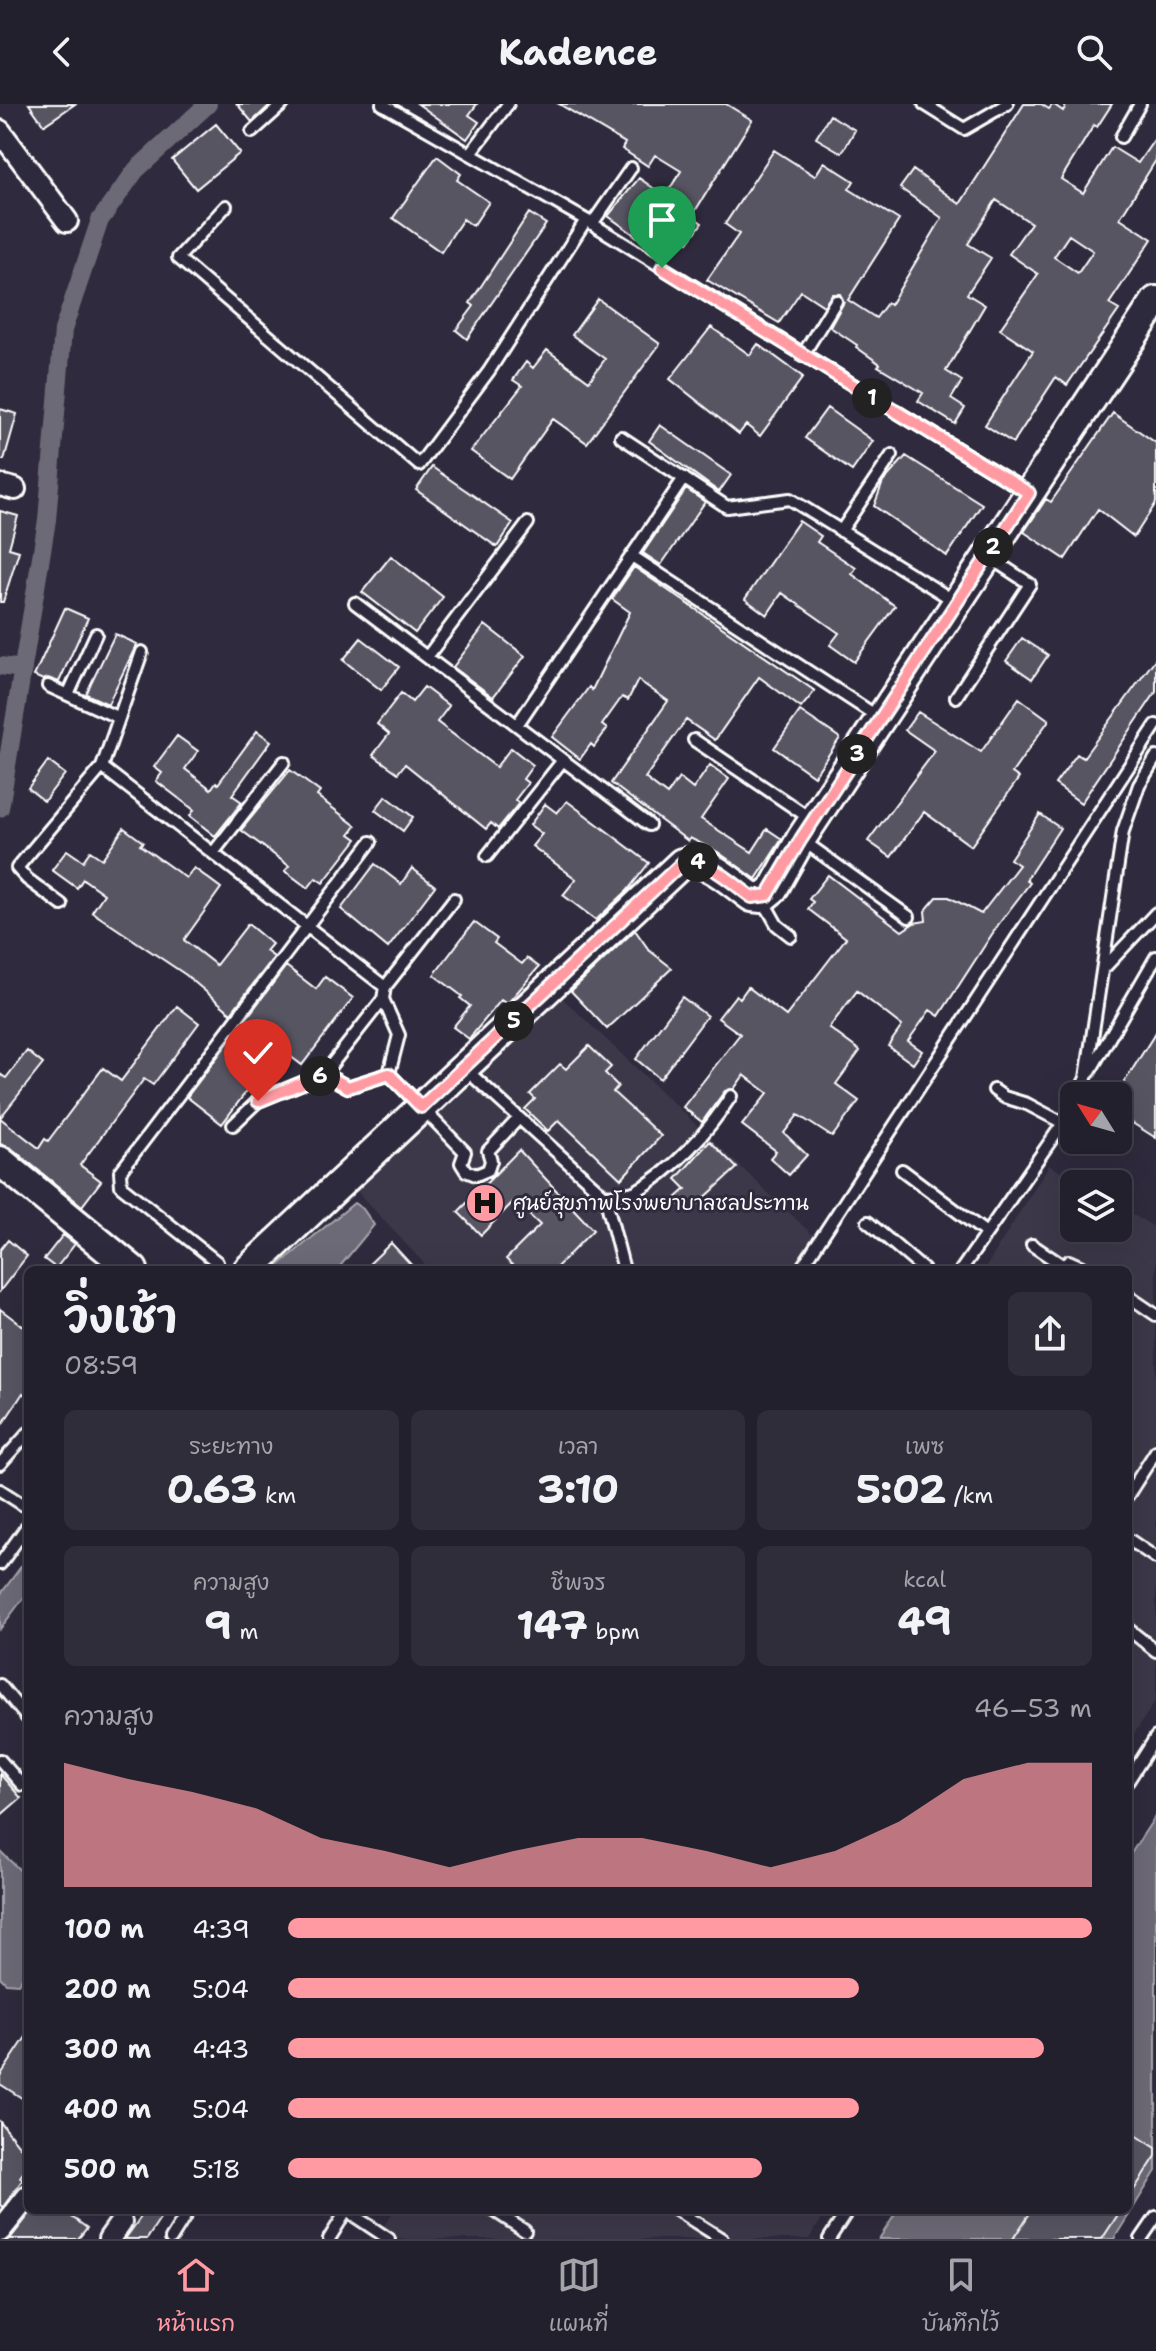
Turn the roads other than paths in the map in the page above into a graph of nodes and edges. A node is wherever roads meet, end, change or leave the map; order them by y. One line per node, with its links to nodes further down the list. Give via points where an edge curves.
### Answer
1 (283, 104): 8 (lane)
2 (382, 104): 10 (lane)
3 (508, 104): 10 (lane)
4 (924, 104): 5 (lane, via 964,129)
5 (1007, 104)
6 (1140, 104): 9 (lane)
7 (0, 131): 13 (street)
8 (252, 132)
9 (1121, 137)
10 (471, 153): 14 (lane)
11 (631, 168): 14 (lane)
12 (226, 206): 14 (lane, via 178,258 419,465)
13 (67, 221)
14 (589, 222): 17 (lane)
15 (836, 301): 17 (lane)
16 (1156, 301): 21 (street)
17 (802, 356): 21 (lane)
18 (621, 437): 20 (lane)
19 (892, 455): 23 (lane)
20 (684, 478): 23 (lane, via 727,507 790,499); 24 (lane)
21 (1029, 493): 25 (street)
22 (528, 523): 30 (lane)
23 (841, 531): 27 (lane)
24 (632, 556): 35 (lane); 36 (lane)
25 (987, 556): 27 (street); 33 (lane, via 1030,584)
26 (355, 603): 30 (lane)
27 (957, 603): 35 (street)
28 (96, 634): 32 (lane)
29 (142, 652): 34 (lane)
30 (427, 657): 36 (lane)
31 (48, 686): 32 (lane)
32 (68, 695): 34 (lane)
33 (956, 697)
34 (119, 718): 42 (lane)
35 (880, 718): 44 (street)
36 (517, 725): 40 (lane)
37 (1156, 725): 80 (lane)
38 (694, 740): 44 (lane)
39 (1156, 757): 56 (lane, via 1139,785 1123,831)
40 (563, 760): 43 (lane); 47 (lane)
41 (284, 762): 46 (lane)
42 (102, 767): 46 (lane); 50 (lane, via 17,868)
43 (649, 825)
44 (807, 830): 48 (street, via 773,889); 52 (lane)
45 (371, 842): 53 (lane)
46 (213, 853): 53 (lane)
47 (487, 856)
48 (762, 898): 54 (lane, via 777,925); 58 (street, via 752,897 703,863 682,863)
49 (454, 899): 57 (lane)
50 (62, 905)
51 (1156, 913): 56 (lane)
52 (909, 917)
53 (307, 926): 57 (lane); 76 (lane, via 120,1172 121,1186)
54 (791, 936)
55 (1156, 957): 61 (lane)
56 (1104, 968): 61 (lane)
57 (384, 993): 59 (lane); 60 (lane, via 399,1035)
58 (464, 1068): 65 (street); 66 (lane)
59 (324, 1074): 60 (lane, via 348,1087); 68 (lane, via 258,1101)
60 (389, 1074): 65 (lane)
61 (1086, 1078): 62 (lane)
62 (1084, 1082)
63 (994, 1090): 67 (lane)
64 (731, 1096): 72 (lane, via 712,1126 662,1172 634,1192)
65 (421, 1107): 66 (lane, via 465,1152 461,1163 476,1175 488,1170 488,1151); 78 (street)
66 (519, 1118): 72 (lane)
67 (1060, 1122)
68 (233, 1125)
69 (1060, 1127): 74 (lane)
70 (0, 1161): 77 (street)
71 (902, 1170): 74 (lane)
72 (605, 1196): 79 (lane)
73 (868, 1222): 81 (lane)
74 (986, 1233): 82 (lane)
75 (1032, 1245): 83 (lane)
76 (217, 1262)
77 (128, 1266)
78 (252, 1266)
79 (623, 1266)
80 (803, 1266)
81 (919, 1266)
82 (964, 1266)
83 (1059, 1266)
84 (1062, 1266): 85 (lane, via 1069,1261)
85 (1080, 1266)
86 (1132, 1299): 87 (lane)
87 (1156, 1315)
88 (24, 1437): 90 (lane)
89 (1156, 1451): 91 (lane)
90 (0, 1464)
91 (1132, 1489)
92 (0, 1490): 93 (lane)
93 (24, 1505)
94 (24, 1531): 97 (lane)
95 (1132, 1542): 96 (lane)
96 (1156, 1558)
97 (0, 1564)
98 (1132, 1632): 99 (lane)
99 (1156, 1651)
100 (0, 1685): 101 (lane)
101 (24, 1714)
102 (1156, 1737): 104 (lane)
103 (0, 1760): 105 (lane)
104 (1132, 1775)
105 (22, 1785)
106 (24, 2201): 115 (street)
107 (187, 2214): 118 (lane)
108 (345, 2214): 119 (lane)
109 (353, 2214): 120 (lane)
110 (499, 2214): 116 (lane)
111 (682, 2214): 121 (lane)
112 (845, 2214): 122 (lane)
113 (1156, 2217): 123 (lane)
114 (121, 2222): 117 (street)
115 (0, 2231)
116 (525, 2231)
117 (109, 2239)
118 (171, 2239)
119 (329, 2239)
120 (389, 2239)
121 (722, 2239)
122 (829, 2239)
123 (1141, 2239)

